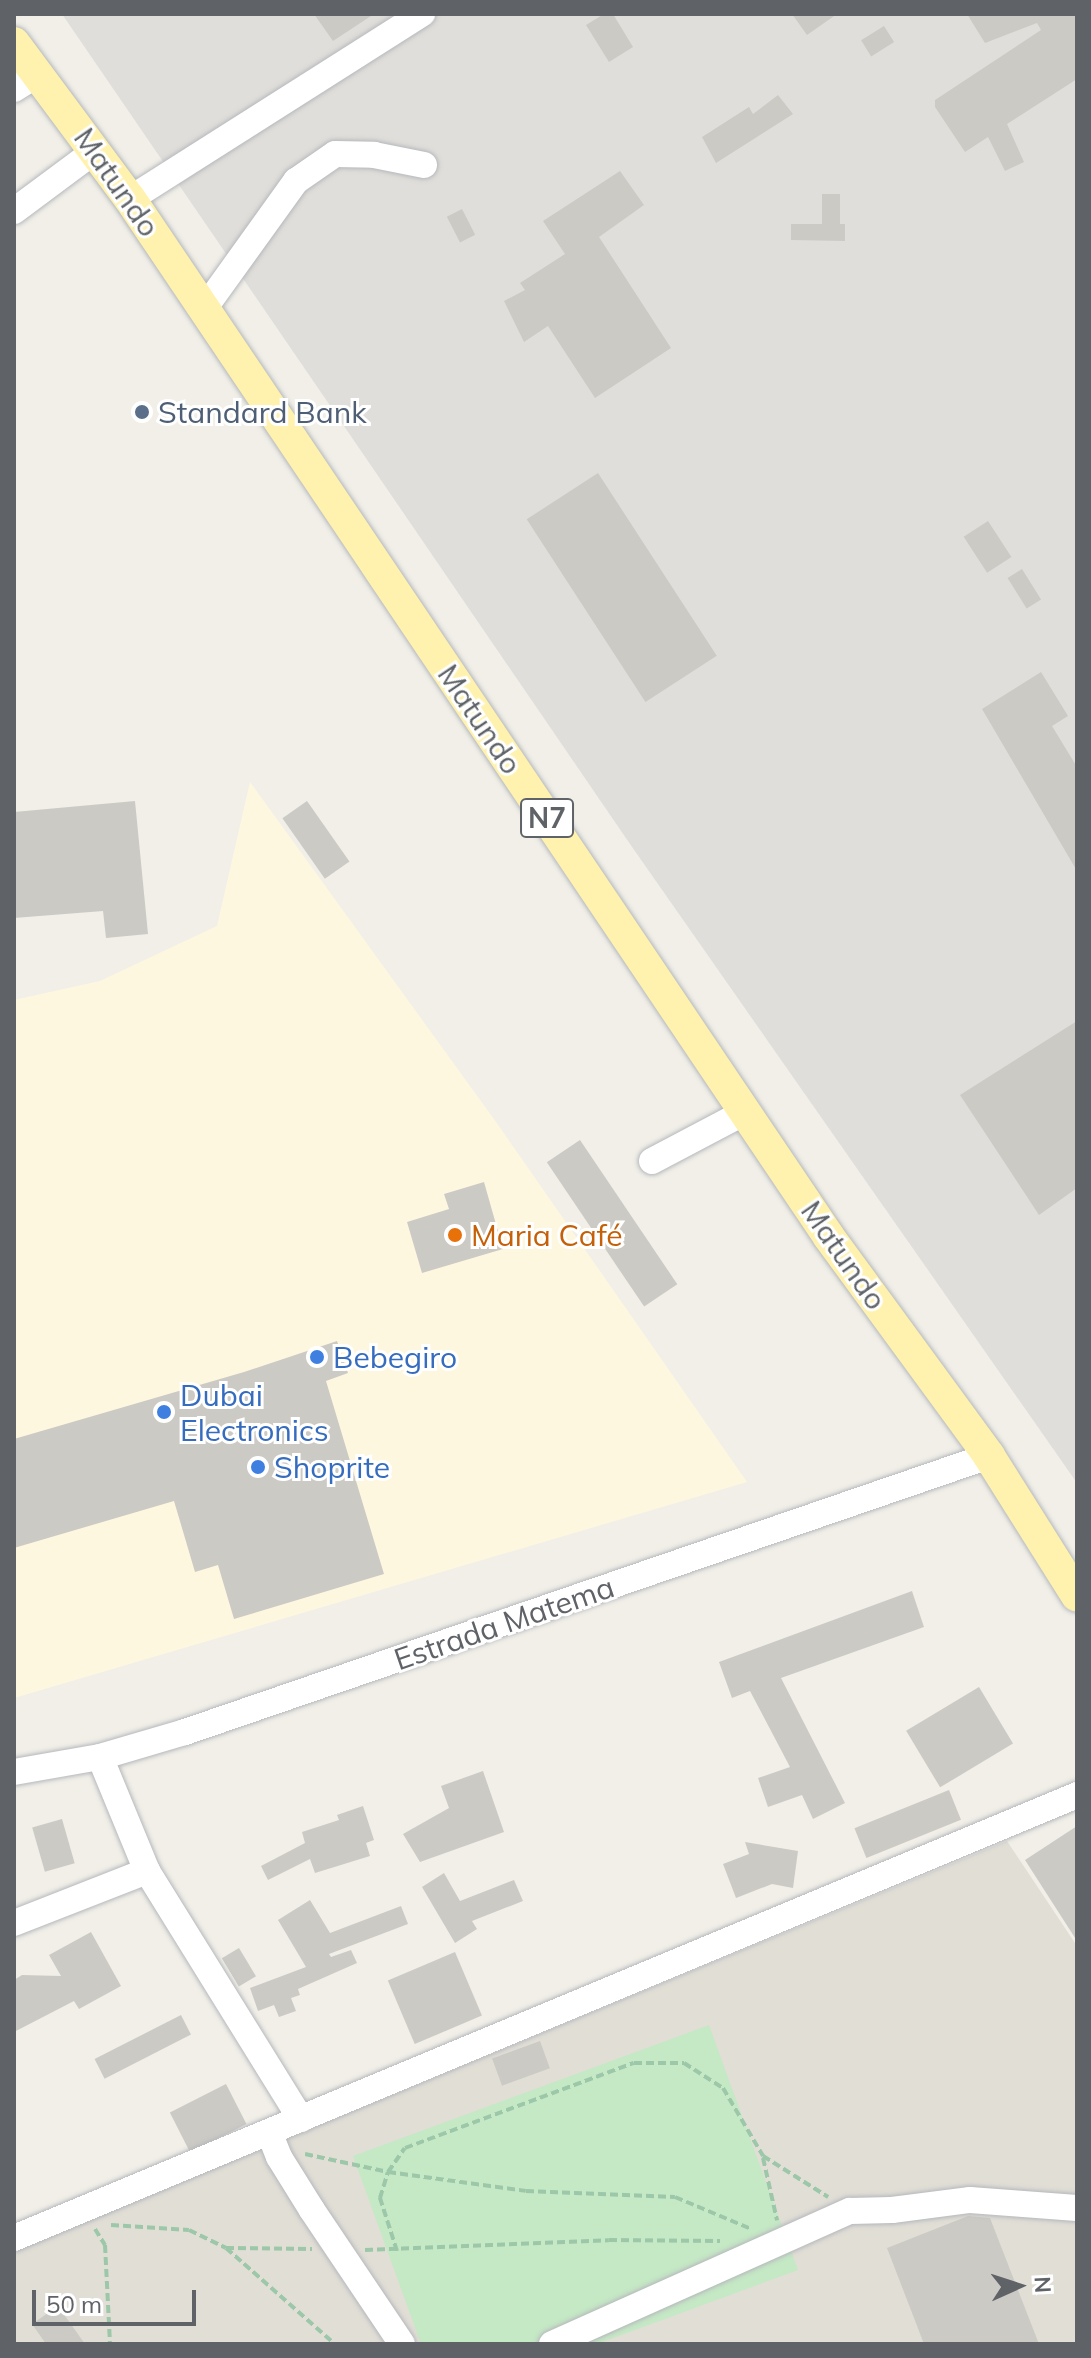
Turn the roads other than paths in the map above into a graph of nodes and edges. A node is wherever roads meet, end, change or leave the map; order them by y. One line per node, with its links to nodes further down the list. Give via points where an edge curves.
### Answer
1 (422, 14): 6 (street)
2 (14, 43): 3 (main road, Matundo / N7)
3 (26, 82): 4 (main road, Matundo / N7)
4 (96, 150): 6 (main road, Matundo / N7); 7 (street)
5 (424, 165): 8 (street, via 335,154 296,181)
6 (130, 199): 8 (main road, Matundo / N7)
7 (14, 211)
8 (204, 309): 9 (main road, Matundo / N7)
9 (745, 1112): 10 (street); 11 (main road, Matundo / N7)
10 (652, 1161)
11 (989, 1456): 12 (main road, Matundo / N7); 13 (street, Estrada Matema)
12 (1077, 1596)
13 (100, 1757): 14 (street, Estrada Matema); 16 (street)
14 (14, 1772)
15 (1077, 1795): 18 (street)
16 (147, 1871): 17 (street); 18 (street)
17 (14, 1923)
18 (301, 2119): 19 (street)
19 (273, 2141): 21 (street); 22 (street)
20 (1077, 2208): 23 (street, via 970,2200 850,2211)
21 (14, 2238)
22 (402, 2344)
23 (552, 2344)

